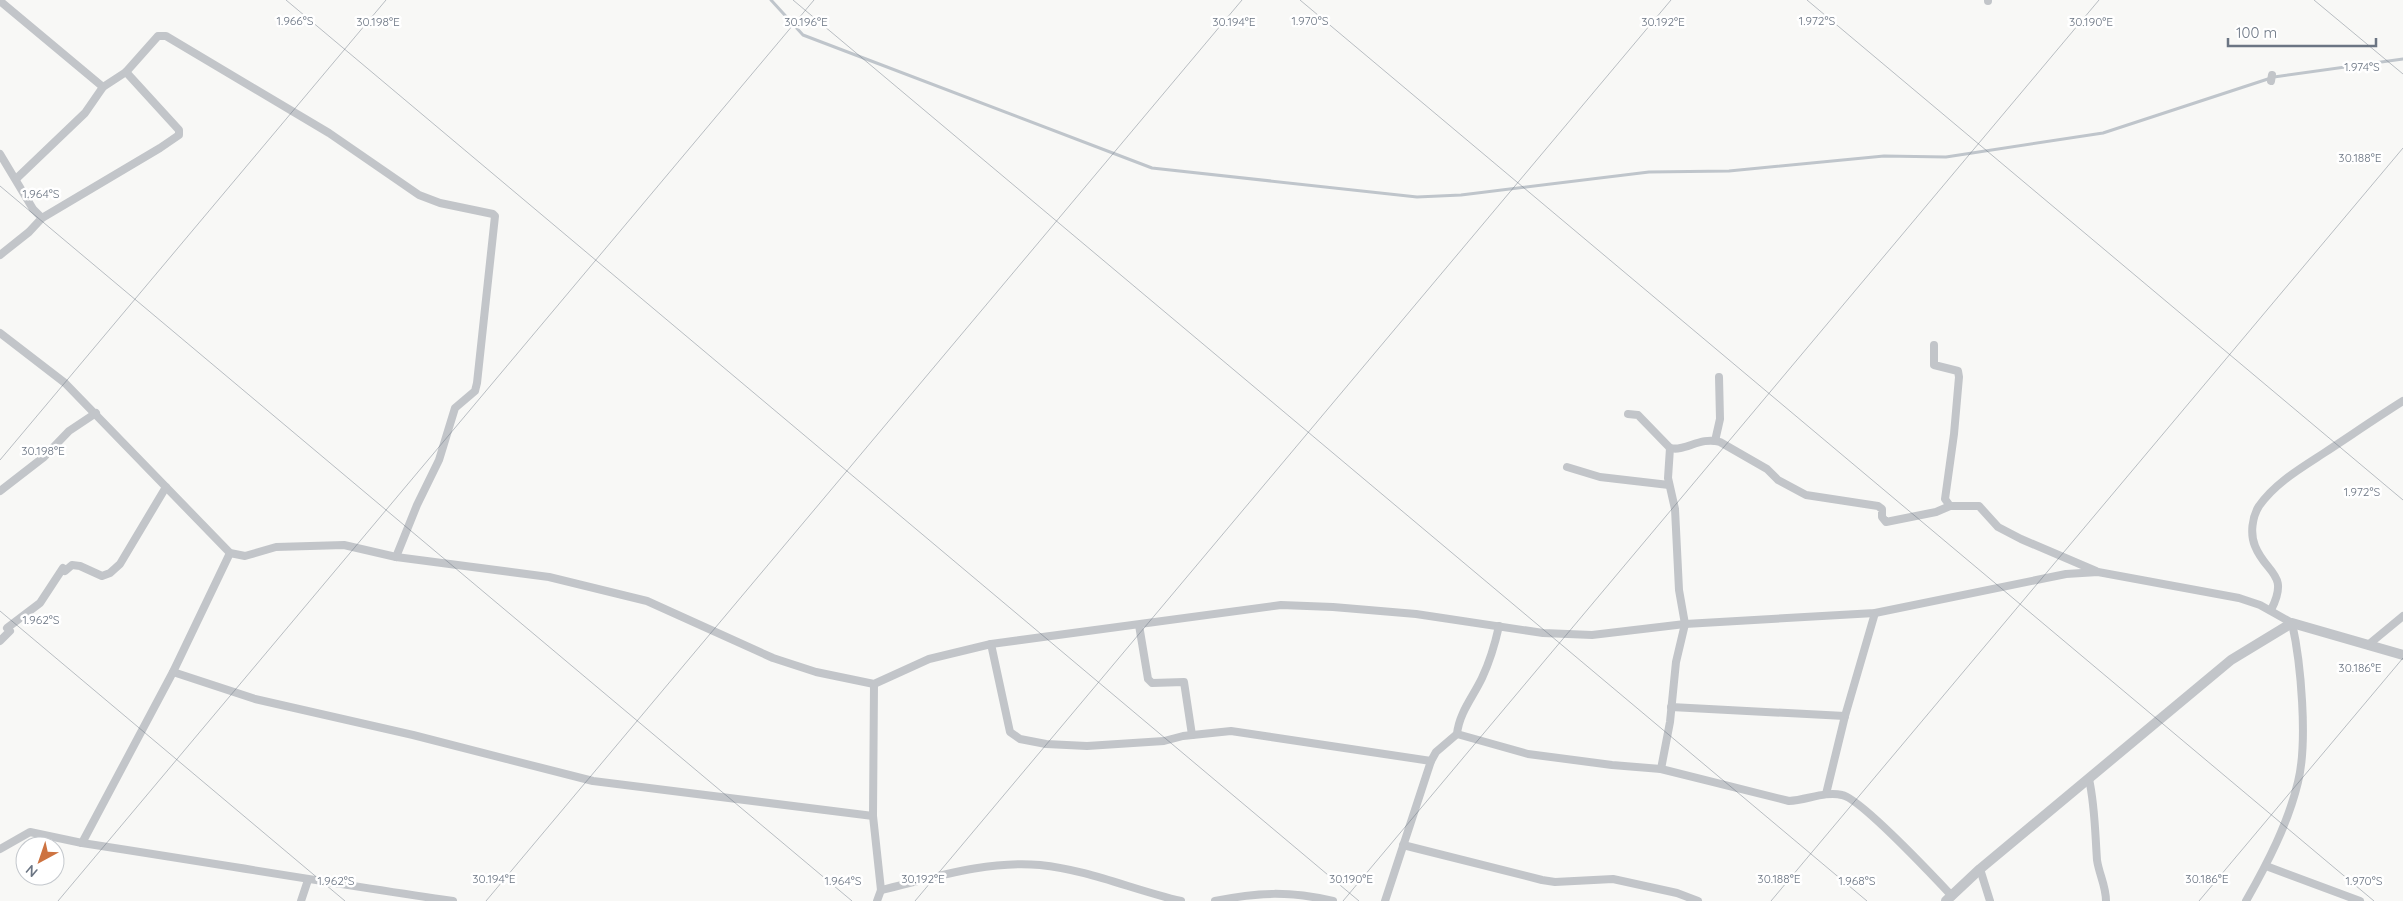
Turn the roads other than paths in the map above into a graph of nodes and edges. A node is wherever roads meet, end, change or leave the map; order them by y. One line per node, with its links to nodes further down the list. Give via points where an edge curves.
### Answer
1 (0, 0): 3 (street)
2 (126, 72): 3 (street); 6 (street, via 179,130 179,135); 22 (street, via 151,41 158,36 166,36 329,133 419,195 495,216 475,391 455,408 439,460)
3 (103, 87): 5 (street, via 85,113)
4 (0, 154): 5 (street)
5 (16, 179): 6 (street)
6 (42, 218): 7 (street, via 30,232)
7 (0, 255)
8 (0, 333): 12 (street, via 65,383)
9 (1934, 345): 20 (street, via 1934,365 1958,372 1945,499)
10 (1719, 377): 14 (street, via 1720,419)
11 (2403, 401): 24 (street, via 2296,470 2259,506 2252,526 2252,538 2274,572 2278,585 2277,599)
12 (96, 413): 18 (street); 19 (street, via 69,431 44,457)
13 (1628, 414): 15 (street, via 1638,415)
14 (1715, 441): 15 (street, via 1698,441 1679,449); 20 (street, via 1806,495 1878,506 1886,522)
15 (1670, 448): 17 (street)
16 (1567, 467): 17 (street, via 1600,477)
17 (1669, 484): 28 (street, via 1675,509 1679,590)
18 (166, 487): 21 (street); 31 (street, via 120,564 102,576 80,566 72,565 65,571 62,568 40,602 7,628 10,631)
19 (0, 491)
20 (1950, 506): 23 (street, via 1979,506 1998,527 2021,540)
21 (230, 553): 22 (street, via 245,556 276,547 344,545); 35 (street)
22 (396, 557): 36 (street, via 549,577 647,601 773,658 816,672)
23 (2098, 572): 24 (street, via 2239,598); 25 (street, via 2066,574)
24 (2271, 610): 27 (street)
25 (1875, 613): 28 (street); 38 (street)
26 (2403, 616): 33 (street)
27 (2292, 622): 33 (street); 43 (street, via 2231,660); 49 (street, via 2303,724 2302,756 2292,802)
28 (1685, 624): 30 (street, via 1592,635 1543,633); 37 (street, via 1676,662)
29 (1139, 625): 30 (street, via 1281,605 1389,611); 32 (street); 40 (street, via 1148,679 1152,683 1184,682)
30 (1499, 626): 39 (street, via 1494,649 1459,720)
31 (0, 641)
32 (991, 644): 36 (street, via 929,659); 40 (street, via 1010,732 1020,739 1087,746 1164,741)
33 (2368, 645): 34 (street)
34 (2403, 655)
35 (173, 672): 45 (street, via 263,701 593,780); 46 (street)
36 (874, 684): 45 (street)
37 (1671, 707): 38 (street); 42 (street)
38 (1845, 716): 44 (street)
39 (1457, 734): 41 (street, via 1436,752); 42 (street, via 1528,754)
40 (1192, 735): 41 (street, via 1231,731)
41 (1431, 761): 47 (street)
42 (1661, 769): 44 (street, via 1790,801)
43 (2089, 779): 50 (street); 63 (street, via 2094,802 2097,862)
44 (1826, 794): 53 (street, via 1844,795 1867,811)
45 (873, 816): 52 (street)
46 (82, 843): 48 (street, via 30,832); 51 (street)
47 (1403, 845): 60 (street); 61 (street, via 1542,880 1614,879)
48 (0, 848)
49 (2266, 866): 64 (street); 65 (street)
50 (1980, 869): 53 (street); 62 (street)
51 (308, 880): 54 (street); 55 (street)
52 (881, 890): 56 (street); 57 (street, via 983,867 1038,865 1080,871)
53 (1949, 898)
54 (301, 901)
55 (452, 901)
56 (877, 901)
57 (1181, 901)
58 (1215, 901): 59 (street, via 1277,892)
59 (1333, 901)
60 (1384, 901)
61 (1698, 901)
62 (1990, 901)
63 (2106, 901)
64 (2246, 901)
65 (2360, 901)

